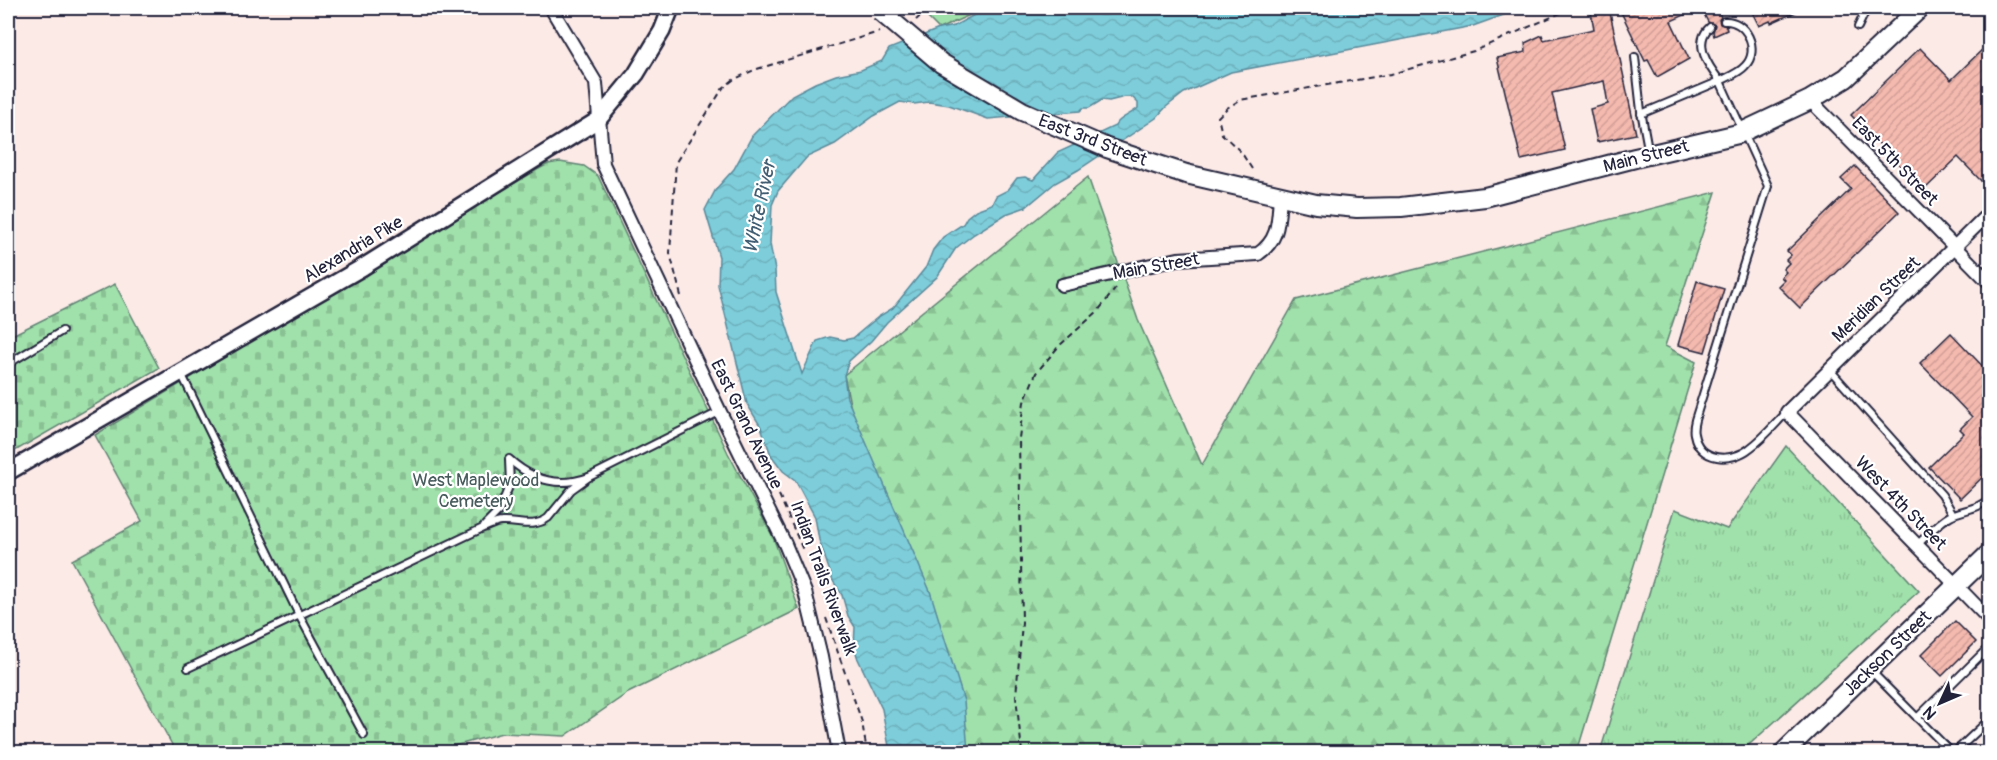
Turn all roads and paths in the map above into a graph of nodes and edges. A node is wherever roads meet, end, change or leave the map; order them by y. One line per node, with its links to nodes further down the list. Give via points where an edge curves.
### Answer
1 (551, 8): 17 (street, East Grand Avenue, via 596,83)
2 (671, 8): 17 (street, Alexandria Pike, via 636,74)
3 (930, 8): 8 (path)
4 (1572, 8): 20 (path, via 1474,51 1391,74 1240,100 1218,117 1222,134)
5 (1867, 8): 11 (lane)
6 (1920, 8): 15 (main road, Main Street, via 1846,78)
7 (878, 9): 21 (main road, East 3rd Street, bridge, via 941,63 1022,111 1107,148 1186,174)
8 (915, 21)
9 (1724, 21): 14 (lane, via 1743,27 1752,54 1746,65)
10 (1710, 27): 14 (lane, via 1701,43 1709,66)
11 (1858, 27)
12 (880, 31): 28 (path, via 754,70 723,88 676,162 670,253)
13 (1635, 57): 16 (lane)
14 (1720, 81): 16 (lane); 18 (lane)
15 (1810, 100): 18 (main road, Main Street); 24 (street, East 5th Street)
16 (1641, 114): 19 (lane)
17 (598, 120): 32 (street, Alexandria Pike, via 363,267); 33 (street, East Grand Avenue, via 603,164)
18 (1743, 132): 19 (main road, Main Street); 34 (lane, via 1768,186 1695,420 1694,435 1702,450 1712,457 1739,455)
19 (1650, 154): 22 (main road, Main Street, via 1485,197 1401,207)
20 (1252, 169)
21 (1280, 196): 22 (main road, East 3rd Street); 25 (street, Main Street, via 1277,230 1269,246 1258,254 1178,259)
22 (1333, 206)
23 (1989, 212): 24 (street, Meridian Street)
24 (1955, 247): 26 (street, East 5th Street); 31 (street, Meridian Street)
25 (1122, 271): 27 (street, Main Street); 57 (path, via 1118,285 1098,311 1036,373 1024,402 1019,438 1022,623 1016,696)
26 (1989, 283)
27 (1062, 285)
28 (684, 303)
29 (62, 331): 30 (lane)
30 (8, 363)
31 (1830, 370): 34 (street, Meridian Street); 39 (lane, via 1942,495)
32 (181, 372): 36 (street, Alexandria Pike); 46 (lane)
33 (720, 412): 37 (lane); 55 (street, East Grand Avenue, via 805,592 822,657)
34 (1788, 412): 41 (street, West 4th Street)
35 (757, 455): 43 (path, Indian Trails Riverwalk)
36 (8, 472)
37 (589, 477): 40 (lane, via 571,490 543,522 501,522); 40 (lane, via 574,482 538,478 509,459 510,484 499,511)
38 (1989, 498): 39 (lane, via 1984,504)
39 (1953, 514): 41 (lane)
40 (483, 528): 46 (lane)
41 (1917, 545): 44 (street, West 4th Street)
42 (1989, 553): 44 (main road, Jackson Street)
43 (805, 556)
44 (1956, 586): 47 (street, West 4th Street); 50 (main road, Jackson Street)
45 (824, 610): 56 (path, Indian Trails Riverwalk, via 862,722)
46 (299, 615): 49 (lane); 53 (lane)
47 (1989, 620)
48 (1989, 646): 51 (lane)
49 (188, 668)
50 (1870, 670): 51 (lane); 54 (main road, Jackson Street)
51 (1917, 718): 58 (lane)
52 (1989, 719): 58 (lane)
53 (364, 735)
54 (1785, 752)
55 (839, 753)
56 (867, 753)
57 (1022, 753)
58 (1953, 753)

